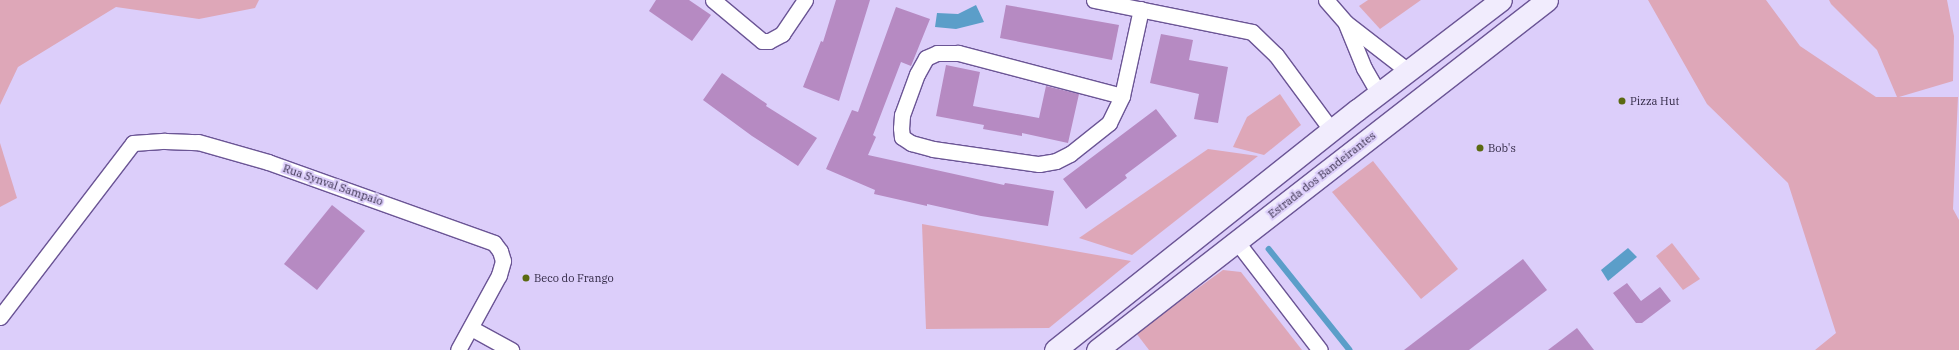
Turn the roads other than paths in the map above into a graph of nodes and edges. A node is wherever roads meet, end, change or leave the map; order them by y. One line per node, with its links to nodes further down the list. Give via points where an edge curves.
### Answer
1 (713, 0): 2 (street, via 762,41 769,41 782,34)
2 (804, 0)
3 (1094, 0): 7 (street)
4 (1326, 0): 8 (street)
5 (1501, 0): 9 (main road)
6 (1547, 0): 13 (main road, Estrada dos Bandeirantes)
7 (1141, 9): 11 (street); 12 (street, via 1252,32 1276,55)
8 (1346, 23): 9 (street); 10 (street, via 1364,68)
9 (1408, 71): 10 (main road)
10 (1379, 94): 12 (main road)
11 (1122, 96): 11 (street, via 1109,123 1070,154 1056,161 1039,164 933,149 911,143 902,137 902,115 917,74 926,58 937,53 958,53)
12 (1332, 131): 18 (main road)
13 (1237, 242): 19 (main road, Estrada dos Bandeirantes); 20 (street)
14 (0, 317): 15 (street, Rua Synval Sampaio, via 133,143 165,140 198,142 268,162 494,243 503,261 499,275)
15 (471, 328): 16 (street); 17 (street)
16 (458, 350)
17 (511, 350)
18 (1055, 350)
19 (1097, 350)
20 (1320, 350)

